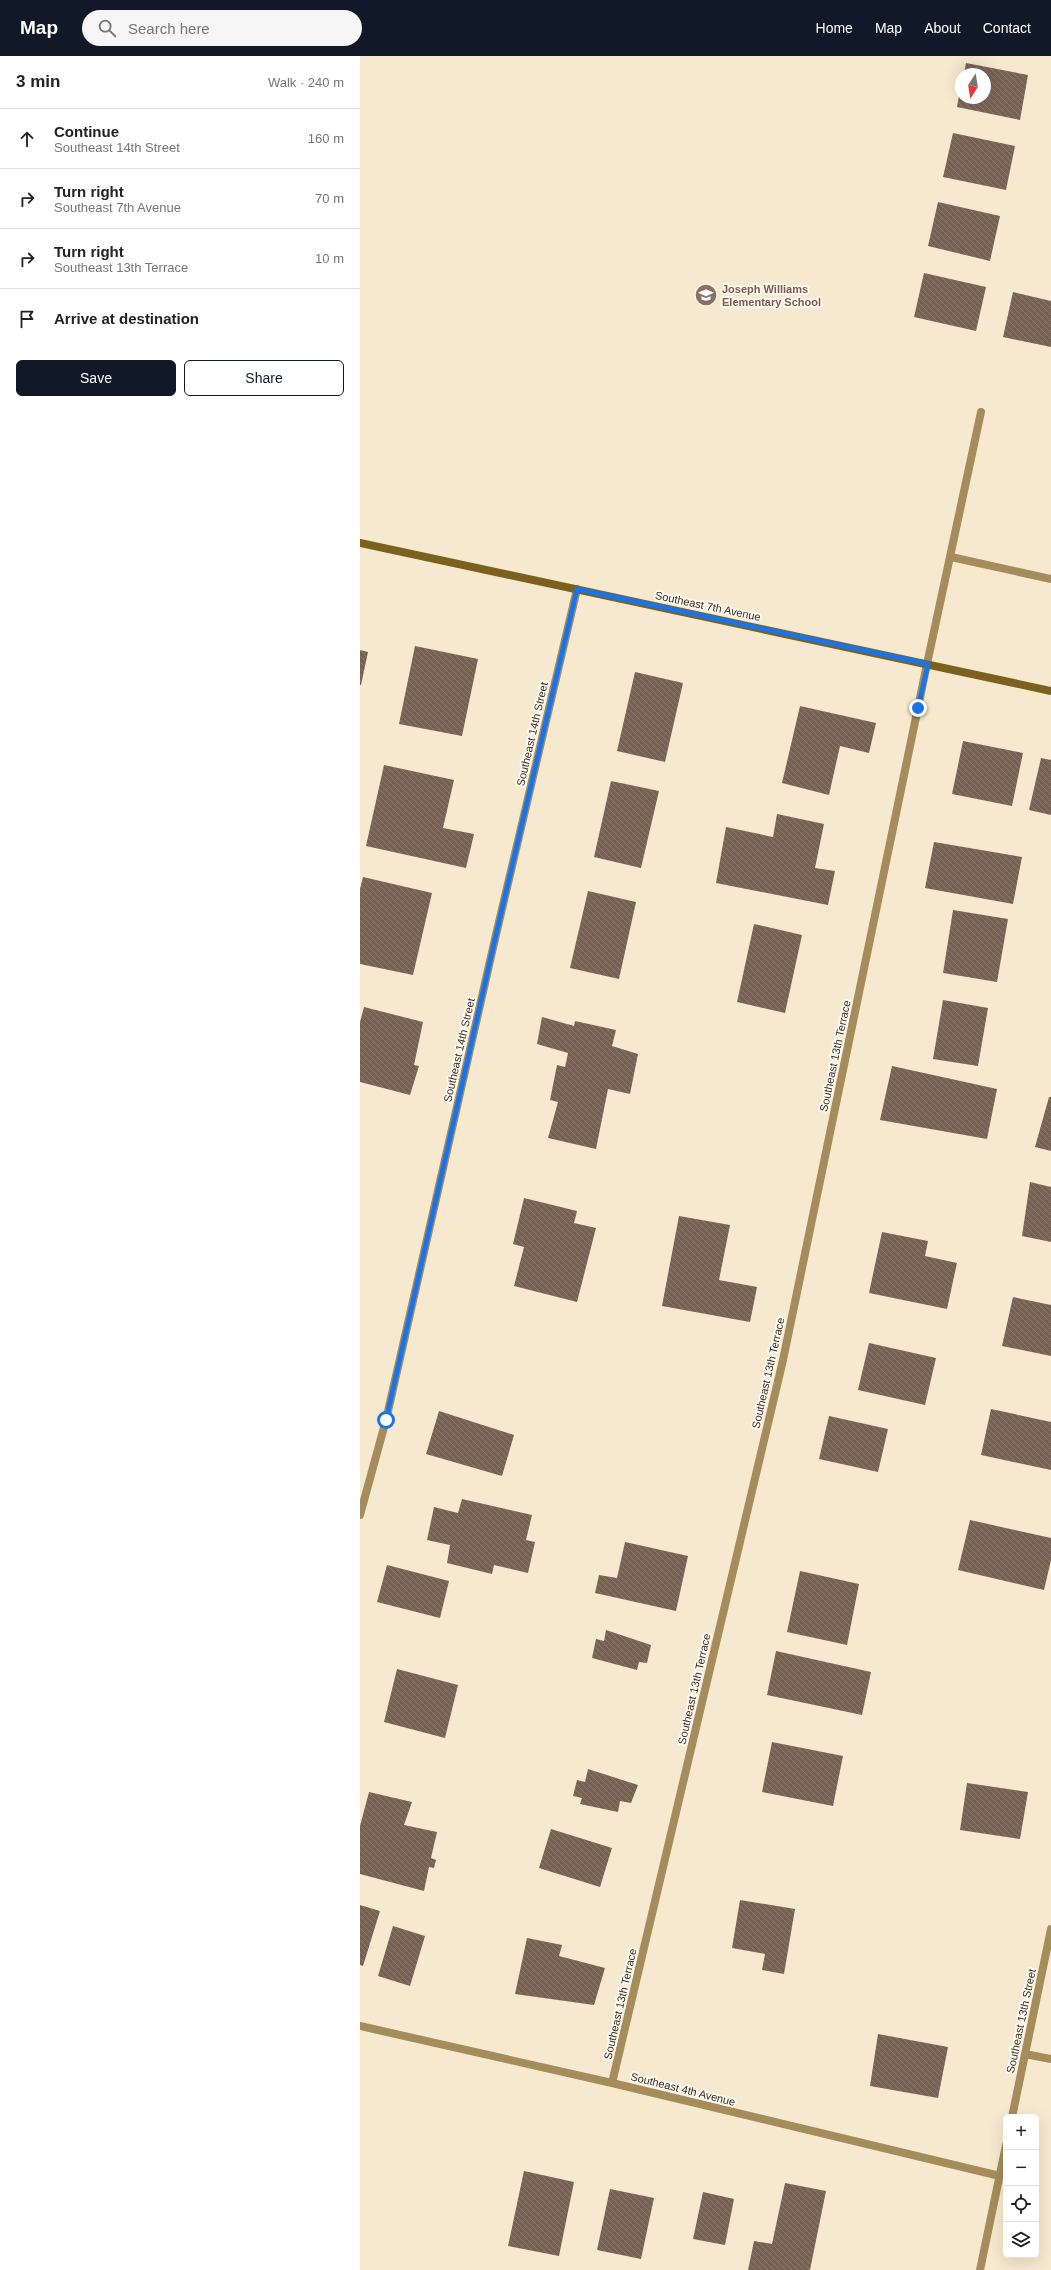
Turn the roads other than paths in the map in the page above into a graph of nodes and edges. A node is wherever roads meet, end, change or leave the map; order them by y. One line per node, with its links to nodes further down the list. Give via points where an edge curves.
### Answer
1 (981, 412): 3 (street, Southeast 13th Terrace)
2 (360, 542): 5 (street, Southeast 7th Avenue)
3 (951, 557): 4 (street); 6 (street, Southeast 13th Terrace)
4 (1051, 579)
5 (577, 589): 6 (street, Southeast 7th Avenue); 8 (street, Southeast 14th Street, via 386,1420)
6 (928, 664): 7 (street, Southeast 7th Avenue); 13 (street, Southeast 13th Terrace, via 783,1360)
7 (1051, 691)
8 (360, 1515)
9 (1051, 1929): 11 (street, Southeast 13th Street)
10 (360, 2026): 13 (street, Southeast 4th Avenue)
11 (1025, 2054): 12 (street); 14 (street, Southeast 13th Street)
12 (1051, 2060)
13 (612, 2083): 16 (street, Southeast 4th Avenue)
14 (1013, 2114)
15 (1005, 2150): 16 (street)
16 (1000, 2176): 17 (street)
17 (980, 2270)

